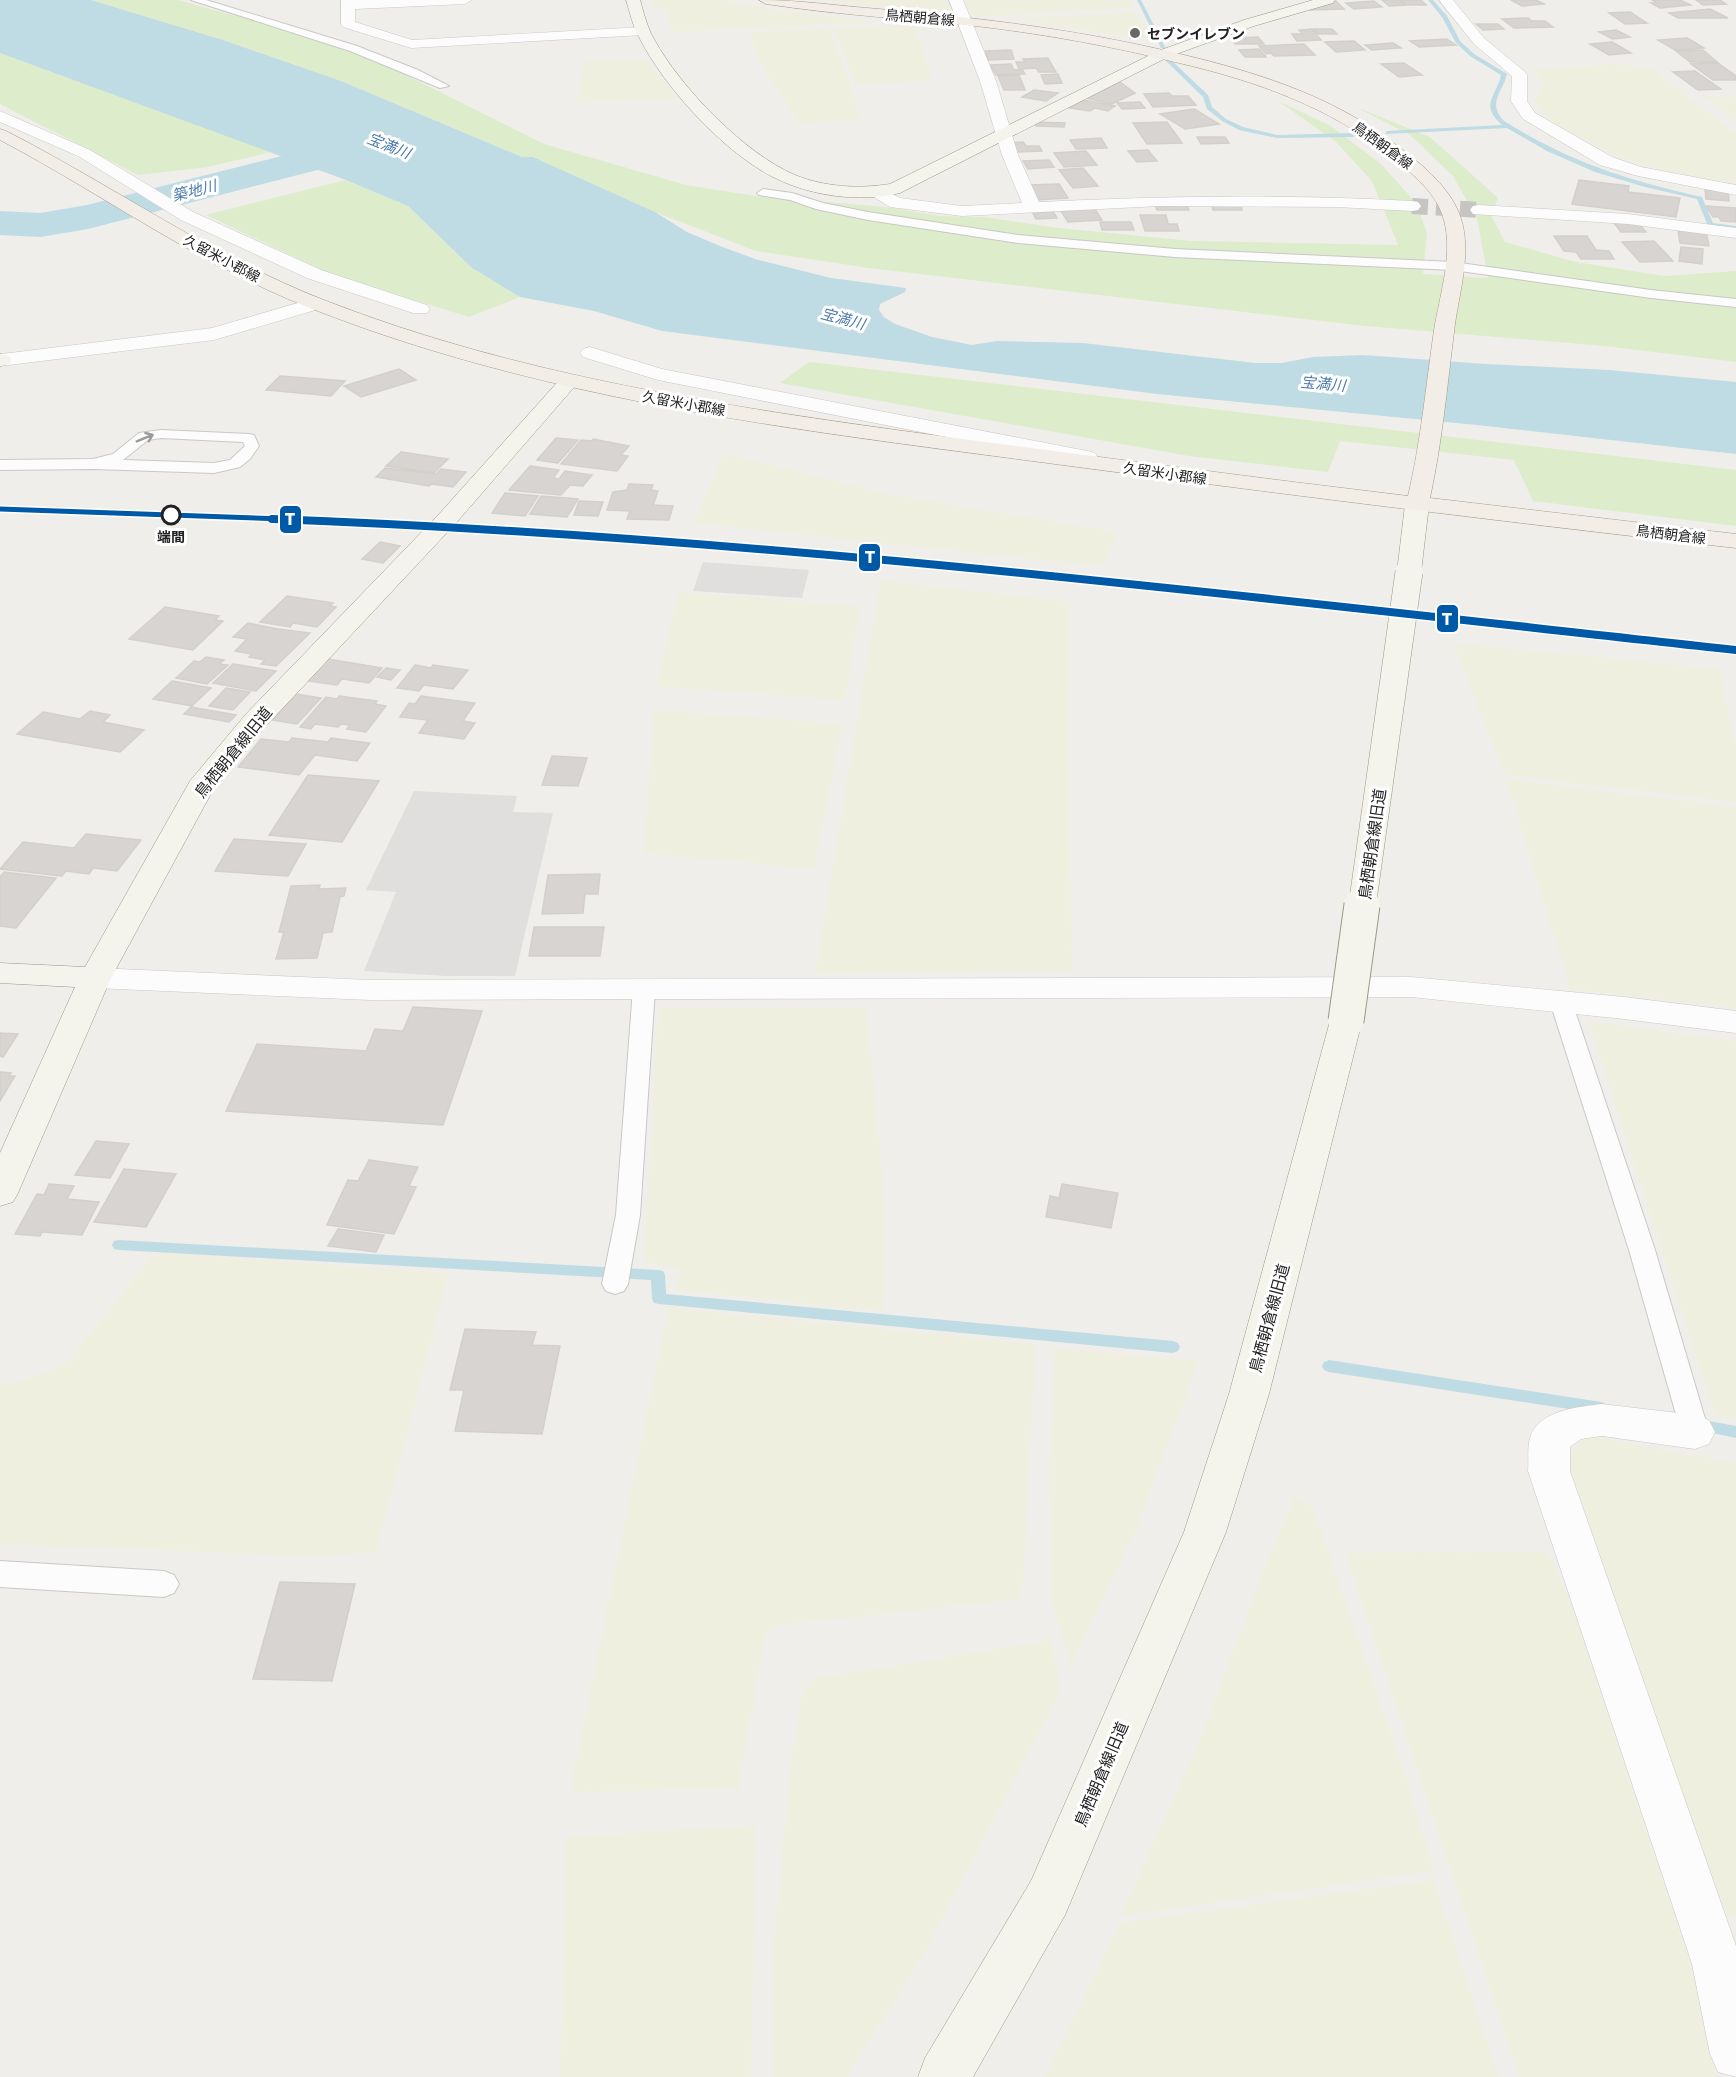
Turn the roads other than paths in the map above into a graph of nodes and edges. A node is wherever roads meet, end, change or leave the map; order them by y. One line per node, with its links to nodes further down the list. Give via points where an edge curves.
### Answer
1 (196, 0): 12 (lane, via 286,25)
2 (465, 0): 8 (street)
3 (633, 0): 10 (street)
4 (766, 0): 9 (main road, 鳥栖朝倉線)
5 (956, 0): 9 (street)
6 (1328, 0): 11 (street)
7 (1446, 0): 16 (street, via 1479,41 1520,75 1519,101 1529,116 1547,129 1606,161)
8 (348, 3): 10 (street, via 348,24 411,44)
9 (966, 21): 11 (main road, 鳥栖朝倉線, via 1067,34); 15 (street)
10 (643, 31): 17 (street, via 694,103 745,152 777,173 828,190)
11 (1163, 54): 15 (street); 23 (main road, 鳥栖朝倉線, via 1229,70 1317,103 1394,150 1426,179 1451,214 1455,232)
12 (444, 86)
13 (0, 116): 26 (street, via 84,153 187,216 314,274)
14 (0, 134): 25 (main road, 久留米小郡線, via 256,277)
15 (1003, 135): 17 (street, via 894,189); 19 (street)
16 (1736, 190)
17 (875, 192): 19 (street, via 896,203 940,210)
18 (763, 194): 23 (lane, via 792,197 867,216 1018,239)
19 (1032, 206): 20 (street, via 1234,201)
20 (1412, 206)
21 (1479, 210): 22 (street, via 1628,219)
22 (1736, 233)
23 (1453, 270): 24 (lane); 33 (main road, 鳥栖朝倉線)
24 (1736, 303)
25 (315, 304): 28 (street, via 214,334); 29 (main road, 久留米小郡線, via 387,329)
26 (420, 309)
27 (590, 353): 32 (street, via 658,374)
28 (1, 360)
29 (569, 381): 32 (main road, 久留米小郡線, via 782,420); 36 (street, 鳥栖朝倉線旧道, via 448,518 256,720 200,787)
30 (94, 464): 30 (lane, one-way to 30, via 118,457 144,436 161,434 249,438 252,446 235,464 214,468); 31 (lane)
31 (0, 465)
32 (1152, 472): 33 (main road, 久留米小郡線)
33 (1417, 505): 34 (main road, 鳥栖朝倉線); 47 (street, 鳥栖朝倉線旧道, bridge, via 1346,1021 1249,1394 1205,1532 1048,1898)
34 (1736, 541)
35 (0, 973): 36 (street)
36 (95, 978): 37 (street, via 370,990); 40 (street, 鳥栖朝倉線旧道)
37 (645, 989): 38 (street, via 1411,987); 41 (lane, via 628,1215)
38 (1561, 1002): 39 (street); 42 (lane, via 1642,1250)
39 (1736, 1022)
40 (0, 1193)
41 (615, 1284)
42 (1695, 1432): 45 (street, via 1602,1420 1572,1424 1550,1439 1549,1471)
43 (0, 1574): 44 (lane)
44 (164, 1584)
45 (1727, 1963): 46 (street)
46 (1736, 2054)
47 (944, 2077)

